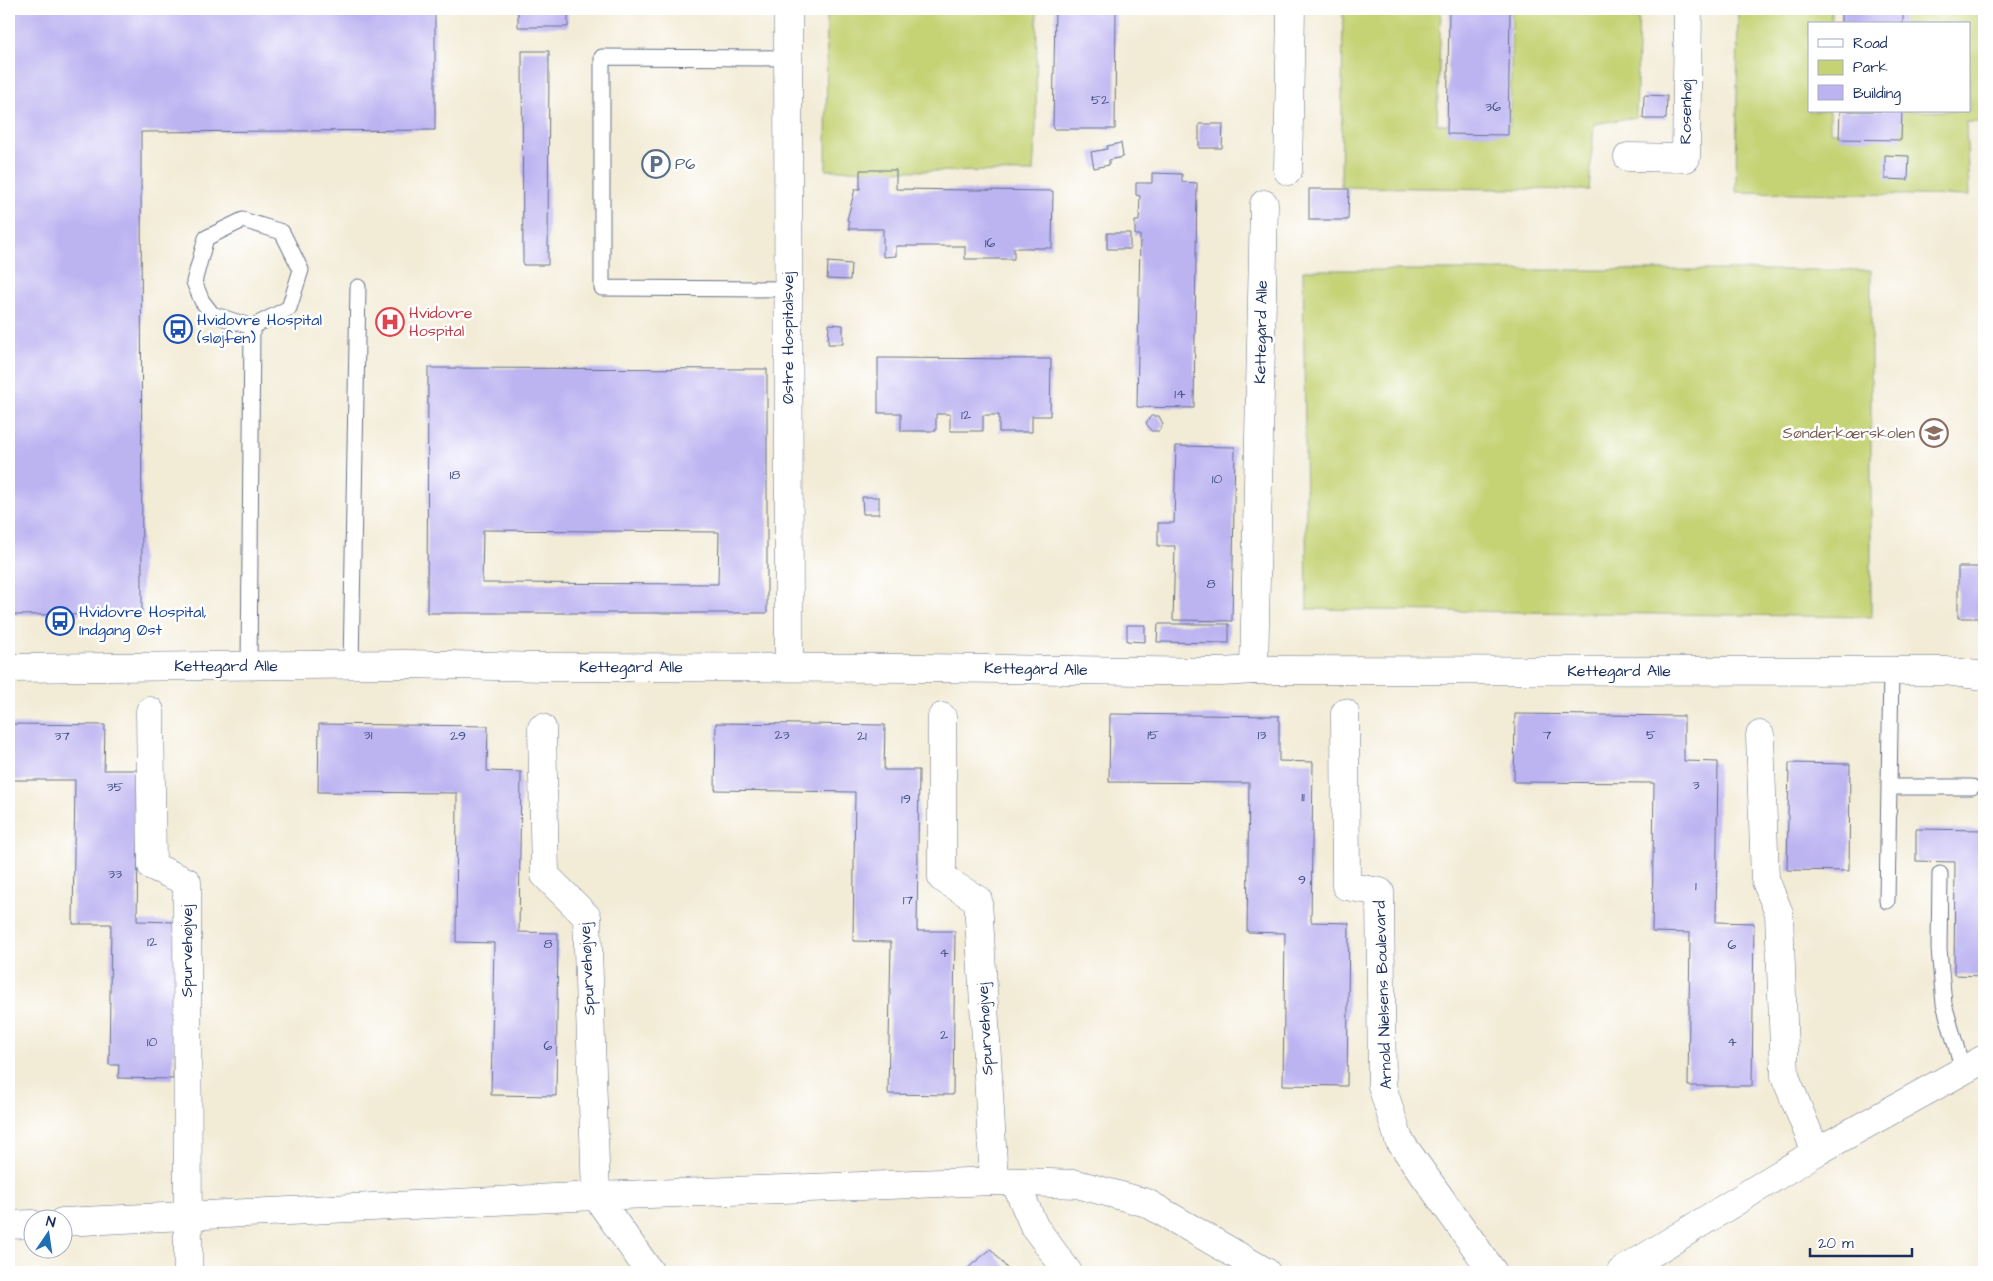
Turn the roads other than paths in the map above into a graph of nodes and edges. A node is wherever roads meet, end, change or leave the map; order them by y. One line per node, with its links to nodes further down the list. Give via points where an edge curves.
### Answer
1 (788, 9): 4 (street, Østre Hospitalsvej)
2 (1291, 9): 6 (street)
3 (1688, 9): 5 (street, Rosenhøj, via 1686,158)
4 (788, 58): 9 (street, Østre Hospitalsvej); 9 (lane, via 602,57 602,288)
5 (1628, 157)
6 (1288, 171)
7 (1264, 204): 15 (street, Kettegård Alle)
8 (358, 287): 11 (lane)
9 (788, 289): 13 (street, Østre Hospitalsvej)
10 (252, 327): 10 (lane, via 288,308 301,270 282,232 243,220 206,238 194,282 212,314); 12 (lane)
11 (351, 665): 12 (street, Kettegård Alle); 13 (street, Kettegård Alle)
12 (249, 666): 14 (street, Kettegård Alle)
13 (789, 666): 15 (street, Kettegård Alle)
14 (9, 668)
15 (1254, 670): 16 (street, Kettegård Alle)
16 (1891, 671): 17 (street, Kettegård Alle, via 1946,671); 23 (lane)
17 (1984, 676)
18 (150, 711): 31 (street, Spurvehøjvej, via 152,866 187,882)
19 (1345, 713): 39 (street, Arnold Nielsens Boulevard, via 1346,886 1380,892 1382,1086 1399,1140)
20 (942, 717): 29 (street, Spurvehøjvej, via 942,878 978,900)
21 (542, 728): 30 (street, Spurvehøjvej, via 545,875 587,917)
22 (1760, 735): 28 (street, via 1765,879 1779,913 1785,1076)
23 (1889, 786): 24 (lane); 26 (lane)
24 (1972, 787)
25 (1940, 874): 27 (lane, via 1939,949 1944,1004)
26 (1887, 901)
27 (1974, 1065): 28 (street)
28 (1816, 1152): 40 (street)
29 (1004, 1182): 30 (street); 37 (street); 38 (street, via 1077,1184 1147,1203)
30 (596, 1196): 31 (street); 36 (street)
31 (187, 1215): 32 (street); 35 (street, Spurvehøjvej)
32 (72, 1221)
33 (22, 1224): 34 (street)
34 (9, 1225)
35 (188, 1272)
36 (650, 1272)
37 (1068, 1272)
38 (1266, 1272)
39 (1493, 1272)
40 (1621, 1272)

